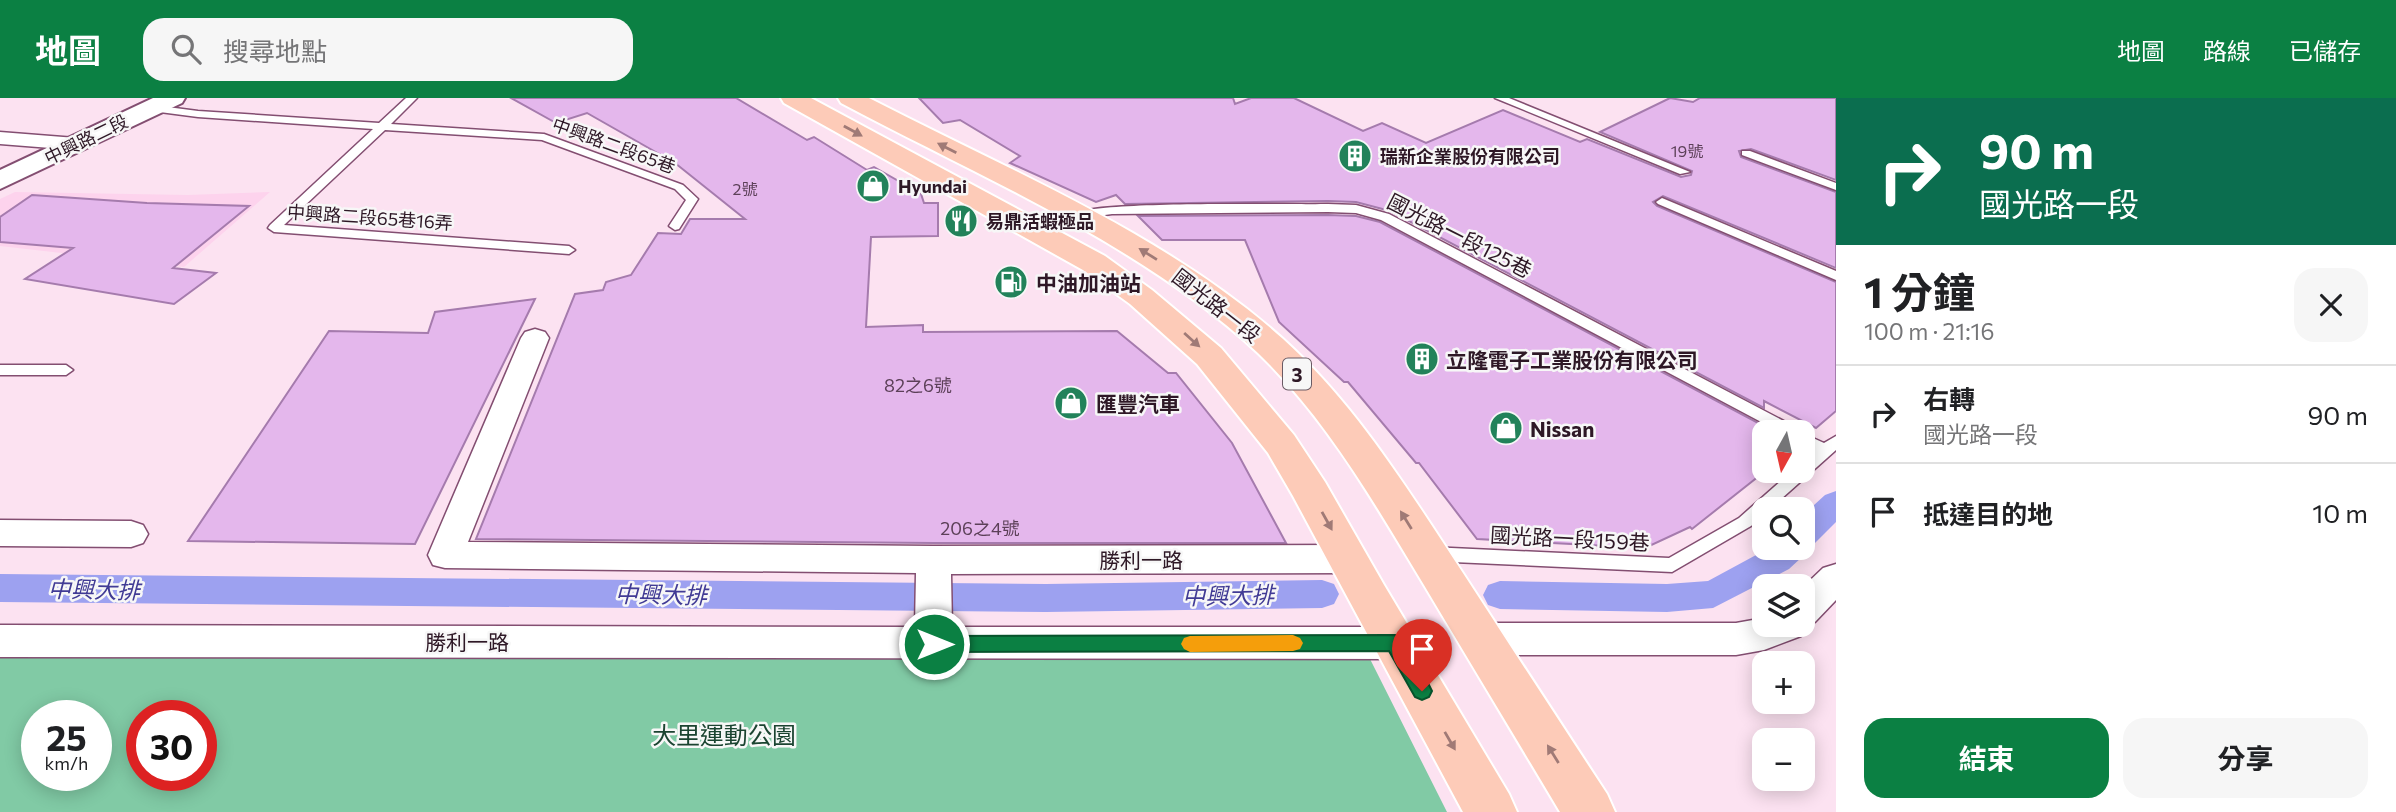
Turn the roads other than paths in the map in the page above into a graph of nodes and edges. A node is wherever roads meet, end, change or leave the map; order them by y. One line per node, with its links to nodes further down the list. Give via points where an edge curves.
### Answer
1 (412, 98): 6 (lane)
2 (793, 98): 26 (main road, 國光路一段, one-way to 26, via 1094,263 1174,324 1236,386 1281,443)
3 (850, 98): 14 (main road, 國光路一段 / 3, one-way to 3)
4 (1500, 98): 10 (lane)
5 (162, 103): 6 (lane, 中興路二段65巷, via 198,114); 8 (street, 中興路二段)
6 (382, 125): 15 (lane, 中興路二段65巷, via 544,137 679,187 692,200); 16 (lane, 中興路二段65巷16弄, via 274,228)
7 (0, 138): 8 (street)
8 (76, 144): 11 (street, 中興路二段)
9 (1746, 153): 12 (lane)
10 (1684, 172)
11 (0, 181)
12 (1836, 187)
13 (1662, 202): 17 (lane)
14 (1076, 215): 21 (lane, 國光路一段125巷, via 1112,210 1328,208 1385,217); 25 (main road, 國光路一段 / 3, one-way to 14, via 1347,432 1271,347 1194,284)
15 (675, 226)
16 (569, 250)
17 (1836, 276)
18 (535, 338): 27 (street, 勝利一路, via 445,555)
19 (0, 370): 20 (lane)
20 (66, 370)
21 (1769, 420)
22 (1831, 446): 25 (lane, 國光路一段159巷, via 1745,522 1672,565)
23 (0, 533): 24 (street)
24 (131, 534)
25 (1428, 554): 31 (main road, 國光路一段 / 3)
26 (1348, 559): 27 (street, 勝利一路); 33 (main road, 國光路一段)
27 (933, 560): 34 (street)
28 (1836, 578): 29 (street)
29 (1815, 598)
30 (1752, 636): 31 (street)
31 (1481, 639): 36 (main road, 國光路一段 / 3, one-way to 31)
32 (0, 641): 34 (street, 勝利一路)
33 (1395, 643): 34 (street, 勝利一路); 35 (main road, 國光路一段, one-way to 35)
34 (934, 644)
35 (1491, 812)
36 (1589, 812)

